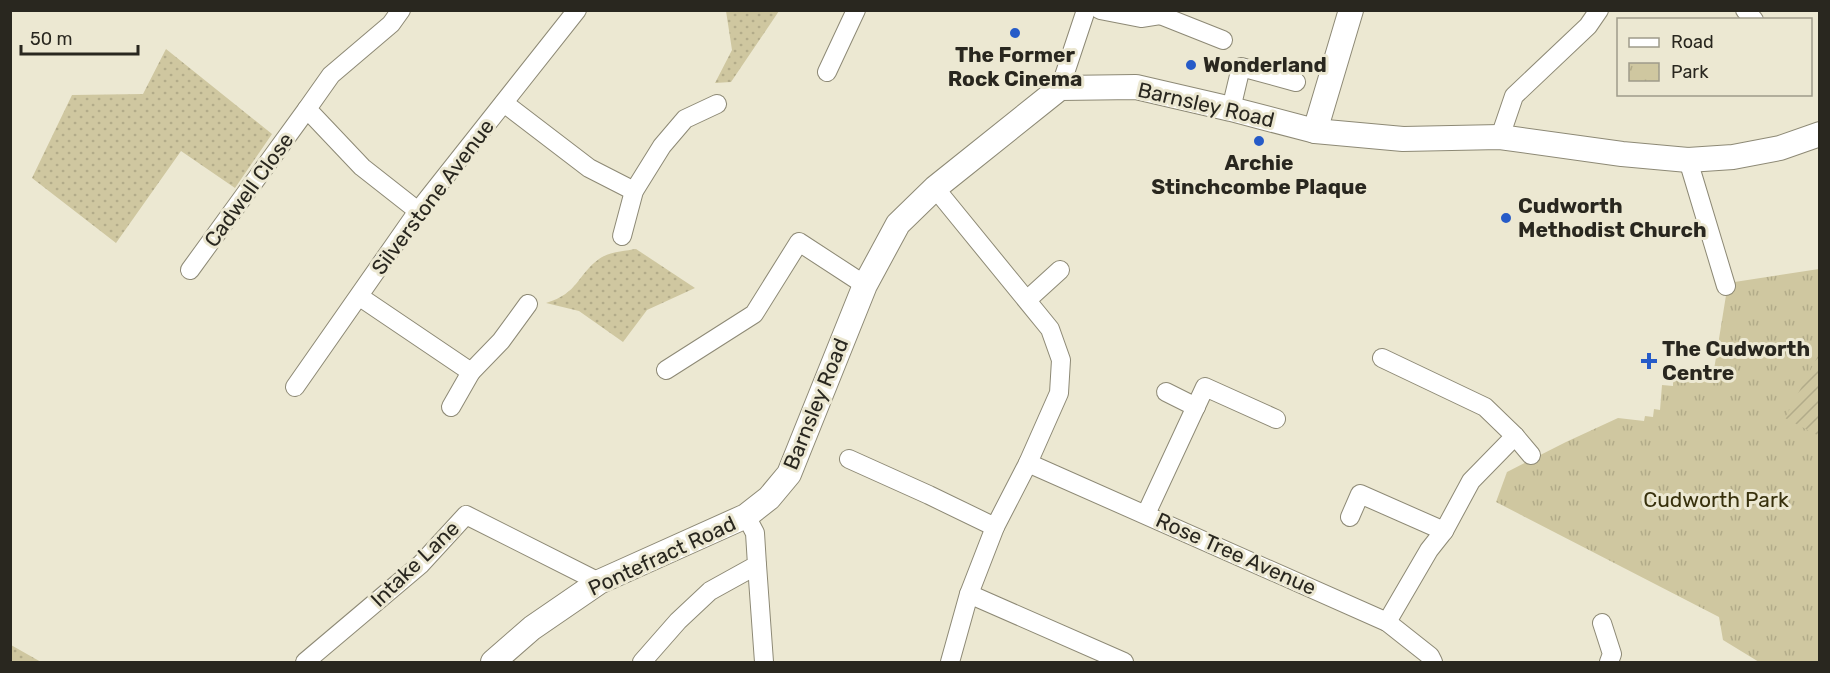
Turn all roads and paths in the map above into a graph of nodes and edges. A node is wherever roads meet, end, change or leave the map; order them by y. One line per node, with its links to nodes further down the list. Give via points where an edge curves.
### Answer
1 (401, 10): 15 (street, Cadwell Close, via 391,24 331,75)
2 (577, 10): 13 (street, Silverstone Avenue)
3 (856, 10): 10 (street)
4 (1086, 10): 12 (street)
5 (1100, 10): 8 (street, via 1141,18)
6 (1351, 10): 17 (street)
7 (1599, 10): 19 (street, via 1588,26 1514,96)
8 (1161, 13): 9 (street)
9 (1223, 40)
10 (827, 72)
11 (1296, 82): 16 (street, via 1241,68)
12 (1060, 88): 16 (street, Barnsley Road, via 1136,87); 21 (street, Barnsley Road)
13 (504, 103): 22 (street, via 589,168); 23 (street, Silverstone Avenue)
14 (717, 104): 22 (street, via 685,119)
15 (307, 109): 23 (street, via 362,167); 25 (street, Cadwell Close)
16 (1231, 109): 17 (street, Barnsley Road)
17 (1315, 131): 19 (street, Barnsley Road, via 1403,139)
18 (1820, 134): 20 (street, Barnsley Road, via 1780,148)
19 (1500, 137): 20 (street, Barnsley Road)
20 (1688, 160): 28 (street)
21 (935, 188): 27 (street, Barnsley Road, via 898,225); 30 (street)
22 (633, 191): 24 (street)
23 (418, 212): 29 (street, Silverstone Avenue)
24 (622, 236)
25 (190, 270)
26 (1060, 270): 30 (street)
27 (865, 285): 33 (street, via 799,242 754,314); 45 (street, Barnsley Road, via 789,474 769,498)
28 (1726, 286)
29 (360, 297): 34 (street); 35 (street, Silverstone Avenue)
30 (1027, 300): 43 (street, via 1050,329 1061,360 1059,393)
31 (528, 304): 34 (street, via 501,341)
32 (1382, 358): 40 (street, via 1485,406)
33 (666, 370)
34 (471, 372): 38 (street)
35 (295, 387)
36 (1166, 392): 37 (street)
37 (1196, 407): 39 (street, via 1205,387); 44 (street)
38 (451, 408)
39 (1276, 419)
40 (1515, 436): 41 (street); 48 (street, via 1471,481)
41 (1531, 455)
42 (849, 459): 47 (street)
43 (1028, 463): 44 (street, Rose Tree Avenue); 47 (street)
44 (1146, 514): 52 (street, Rose Tree Avenue)
45 (746, 516): 49 (street, via 755,533); 50 (street, Pontefract Road)
46 (1350, 517): 48 (street, via 1360,494)
47 (995, 527): 51 (street)
48 (1444, 531): 52 (street, via 1428,550)
49 (758, 565): 56 (street, via 710,591); 57 (street)
50 (599, 582): 54 (street, Intake Lane, via 466,514 422,564); 55 (street, Pontefract Road, via 532,628)
51 (969, 594): 58 (street); 59 (street)
52 (1387, 622): 60 (street, Rose Tree Avenue, via 1430,656)
53 (1602, 623): 61 (street, via 1612,654)
54 (305, 663)
55 (493, 663)
56 (642, 663)
57 (764, 663)
58 (950, 663)
59 (1124, 663)
60 (1433, 663)
61 (1609, 663)

